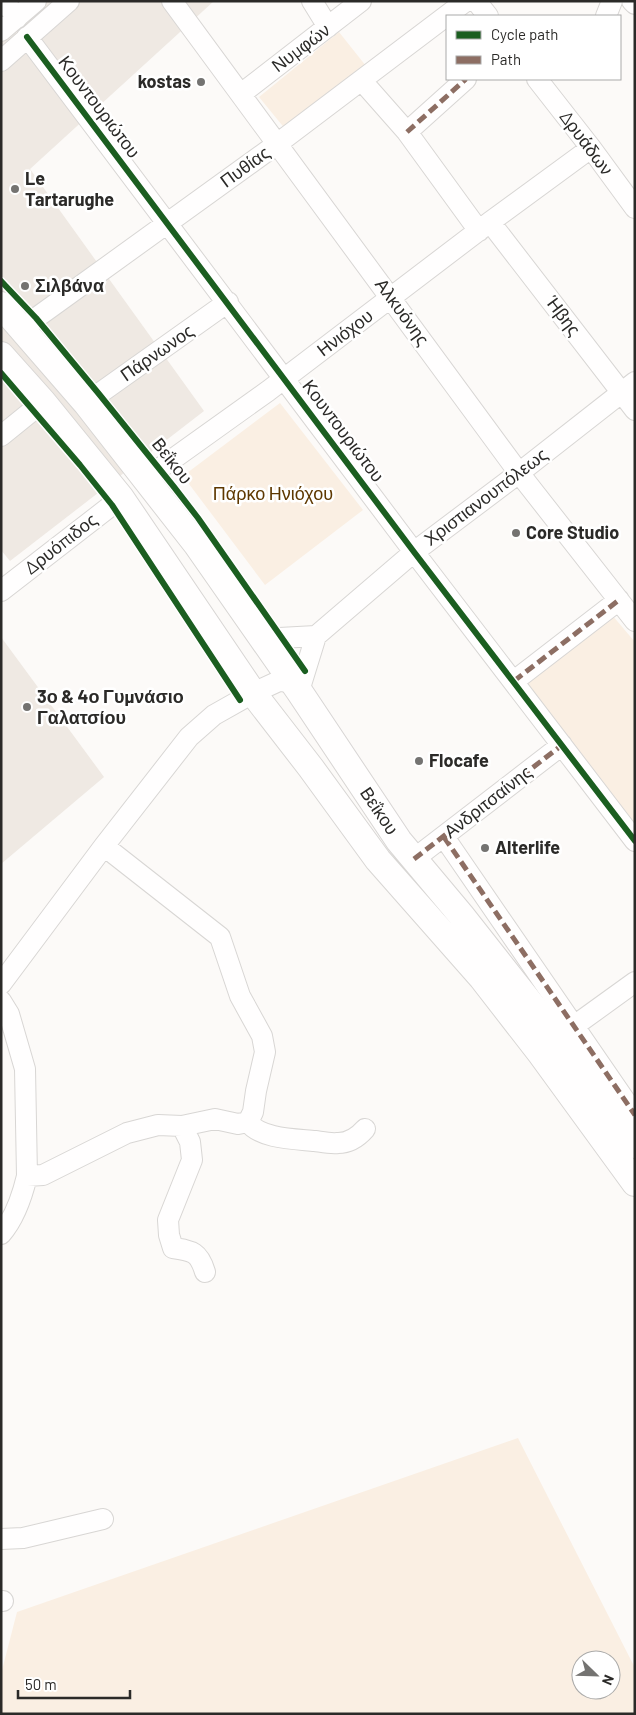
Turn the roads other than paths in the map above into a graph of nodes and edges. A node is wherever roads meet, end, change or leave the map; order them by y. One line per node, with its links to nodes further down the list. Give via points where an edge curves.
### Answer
1 (4, 1): 16 (street)
2 (36, 1): 16 (street)
3 (69, 1): 19 (street)
4 (172, 1): 24 (street, Αλκυόνης)
5 (312, 1): 17 (street)
6 (361, 1): 17 (street, Νυμφών)
7 (466, 1): 12 (street, Πυθίας)
8 (476, 1): 13 (street)
9 (612, 1): 14 (street)
10 (632, 1): 11 (street)
11 (635, 4)
12 (448, 15)
13 (487, 15)
14 (606, 15)
15 (446, 16): 23 (street, Πυθίας)
16 (17, 18): 18 (street)
17 (328, 27): 24 (street, Νυμφών)
18 (1, 31)
19 (27, 38): 20 (street); 29 (street, Κουντουριώτου)
20 (1, 61)
21 (465, 80): 25 (street)
22 (537, 80): 27 (street, Δρυάδων)
23 (362, 81): 25 (street, Ήβης); 26 (street, Πυθίας)
24 (241, 94): 26 (street, Αλκυόνης)
25 (407, 132): 30 (street, Ήβης)
26 (277, 144): 29 (street, Πυθίας); 31 (street, Αλκυόνης)
27 (591, 148): 28 (street, Δρυάδων); 30 (street, Ηνιόχου)
28 (635, 208)
29 (167, 223): 32 (street, Κουντουριώτου); 34 (street, Πυθίας)
30 (485, 226): 31 (street, Ηνιόχου); 37 (street, Ήβης)
31 (391, 298): 36 (street, Ηνιόχου); 42 (street, Αλκυόνης)
32 (228, 302): 36 (street, Κουντουριώτου); 39 (street, Πάρνωνος)
33 (1, 305): 34 (main road, Βεΐκου)
34 (22, 330): 39 (main road, Βεΐκου)
35 (1, 355): 38 (main road, Βεΐκου)
36 (285, 378): 43 (street, Ηνιόχου); 45 (street, Κουντουριώτου)
37 (628, 387): 40 (street, Ήβης); 42 (street, Χριστιανουπόλεως)
38 (43, 402): 41 (street); 44 (main road, Βεΐκου)
39 (86, 403): 43 (main road, Βεΐκου)
40 (635, 410)
41 (1, 436)
42 (520, 473): 45 (street, Χριστιανουπόλεως); 47 (street, Αλκυόνης)
43 (145, 479): 50 (main road, Βεΐκου, via 197,545)
44 (121, 498): 46 (street, Δρυόπιδος); 53 (main road, Βεΐκου)
45 (414, 552): 49 (street, Χριστιανουπόλεως); 51 (street, Κουντουριώτου)
46 (1, 591)
47 (619, 600): 48 (street, Αλκυόνης); 51 (street)
48 (635, 621)
49 (316, 636): 50 (street); 52 (street)
50 (261, 638): 52 (main road, Βεΐκου)
51 (514, 681): 54 (street, Κουντουριώτου)
52 (295, 686): 53 (street, via 279,680); 58 (main road, Βεΐκου)
53 (252, 693): 57 (street, via 214,714 189,737); 69 (main road, Βεΐκου, via 378,860 482,978)
54 (562, 745): 55 (street, Ανδριτσαίνης); 56 (street, Κουντουριώτου)
55 (444, 837): 58 (street, Ανδριτσαίνης); 62 (street)
56 (635, 841)
57 (104, 846): 60 (street); 64 (street, via 220,937 240,996 262,1036 265,1052)
58 (414, 859): 62 (main road, Βεΐκου)
59 (635, 982): 62 (street)
60 (1, 984)
61 (1, 1001): 68 (street, via 9,1014 25,1069)
62 (564, 1030): 63 (street); 67 (main road, Βεΐκου)
63 (635, 1115)
64 (248, 1122): 65 (street, via 238,1124 215,1119); 66 (street, via 252,1127 276,1136 337,1144 359,1136)
65 (182, 1126): 68 (street, via 158,1125 127,1133 43,1175); 71 (street, via 190,1142 192,1160 168,1220 169,1235 173,1248 196,1254)
66 (365, 1129)
67 (635, 1145)
68 (27, 1176): 70 (street, via 10,1224)
69 (635, 1183)
70 (1, 1234)
71 (205, 1272)
72 (103, 1519): 73 (street, via 23,1538)
73 (1, 1539)

